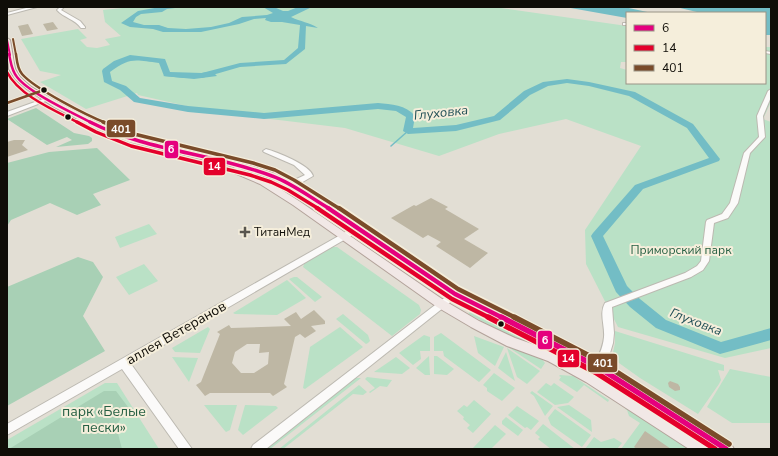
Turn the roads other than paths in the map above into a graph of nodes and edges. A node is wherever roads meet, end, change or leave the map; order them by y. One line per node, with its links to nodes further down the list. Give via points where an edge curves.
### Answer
1 (35, 7): 3 (street)
2 (62, 7): 4 (street, via 59,10 63,15)
3 (7, 14)
4 (83, 27)
5 (7, 40): 7 (main road, via 14,74 21,82)
6 (771, 91): 19 (street, via 760,116 762,137 747,153 734,203 725,216 710,222 705,261 700,268 688,275 608,305 608,343)
7 (46, 98): 8 (street); 9 (street); 11 (main road, via 124,138)
8 (7, 109)
9 (7, 114)
10 (266, 151): 12 (street, via 304,169 309,174 305,179)
11 (243, 169): 12 (main road, via 272,176); 14 (main road)
12 (291, 185): 13 (main road)
13 (358, 228): 14 (street, аллея Ветеранов); 15 (main road)
14 (344, 236): 16 (main road); 18 (street, аллея Ветеранов)
15 (455, 294): 16 (street); 17 (main road)
16 (441, 304): 17 (main road, via 511,342); 22 (street)
17 (556, 352): 19 (main road); 23 (main road, via 591,378)
18 (124, 363): 20 (street, аллея Ветеранов); 21 (street)
19 (598, 367): 24 (main road)
20 (7, 430)
21 (186, 449)
22 (257, 449)
23 (702, 449)
24 (726, 449)

